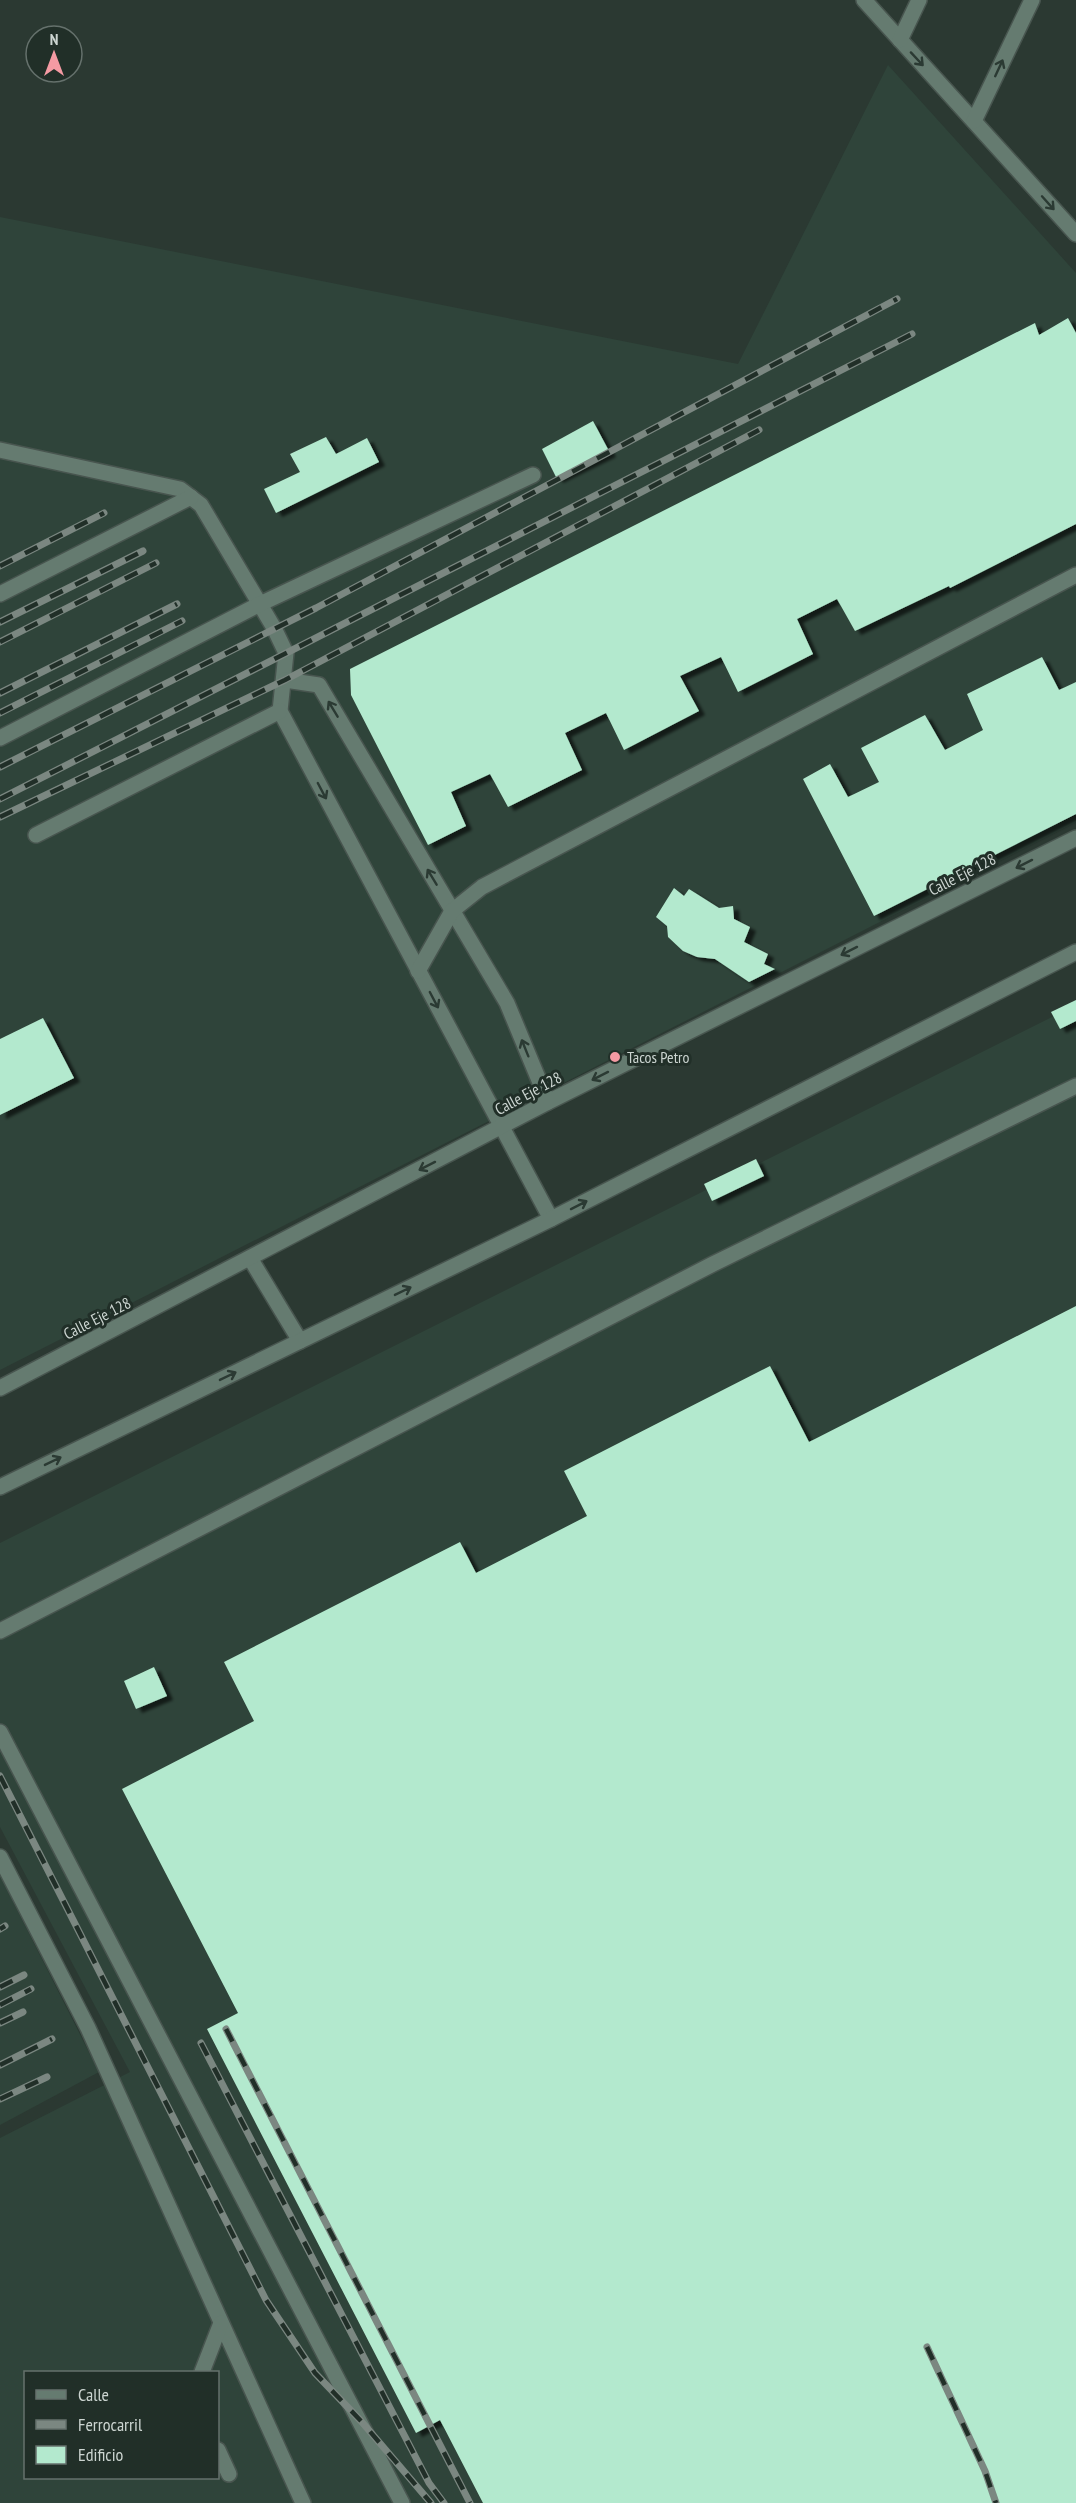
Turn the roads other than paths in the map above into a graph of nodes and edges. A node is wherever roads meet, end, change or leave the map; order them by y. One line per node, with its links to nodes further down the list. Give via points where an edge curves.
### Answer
1 (864, 0): 4 (street)
2 (919, 0): 4 (street)
3 (1032, 0): 5 (street, one-way to 3)
4 (900, 40): 5 (street, one-way to 5)
5 (974, 121): 6 (street, one-way to 6)
6 (1076, 234)
7 (0, 450): 9 (street, via 180,489)
8 (533, 475): 12 (street)
9 (191, 497): 11 (street); 12 (street, via 201,505)
10 (1076, 575): 18 (street, via 482,887)
11 (0, 594)
12 (260, 604): 13 (street, via 286,653); 15 (street)
13 (285, 680): 14 (street); 18 (street, one-way to 13, via 319,685)
14 (280, 711): 16 (street); 20 (street, one-way to 20)
15 (0, 738)
16 (36, 835)
17 (1076, 838): 22 (street, Calle Eje 128, one-way to 22)
18 (452, 911): 20 (street); 22 (street, one-way to 18, via 507,1003)
19 (1076, 952): 24 (street, one-way to 19)
20 (418, 971): 23 (street, one-way to 23)
21 (1076, 1086): 29 (street, via 713,1264)
22 (548, 1102): 23 (street, Calle Eje 128)
23 (503, 1127): 24 (street); 25 (street, Calle Eje 128, one-way to 25)
24 (551, 1219): 26 (street, one-way to 24)
25 (250, 1258): 26 (street); 27 (street, Calle Eje 128)
26 (300, 1341): 28 (street, one-way to 26)
27 (0, 1388)
28 (0, 1487)
29 (0, 1631)
30 (0, 1732): 37 (street)
31 (0, 1857): 32 (street, via 88,2028)
32 (221, 2323): 33 (street); 36 (street)
33 (203, 2371)
34 (219, 2452): 35 (street)
35 (229, 2474)
36 (303, 2503)
37 (402, 2503)

